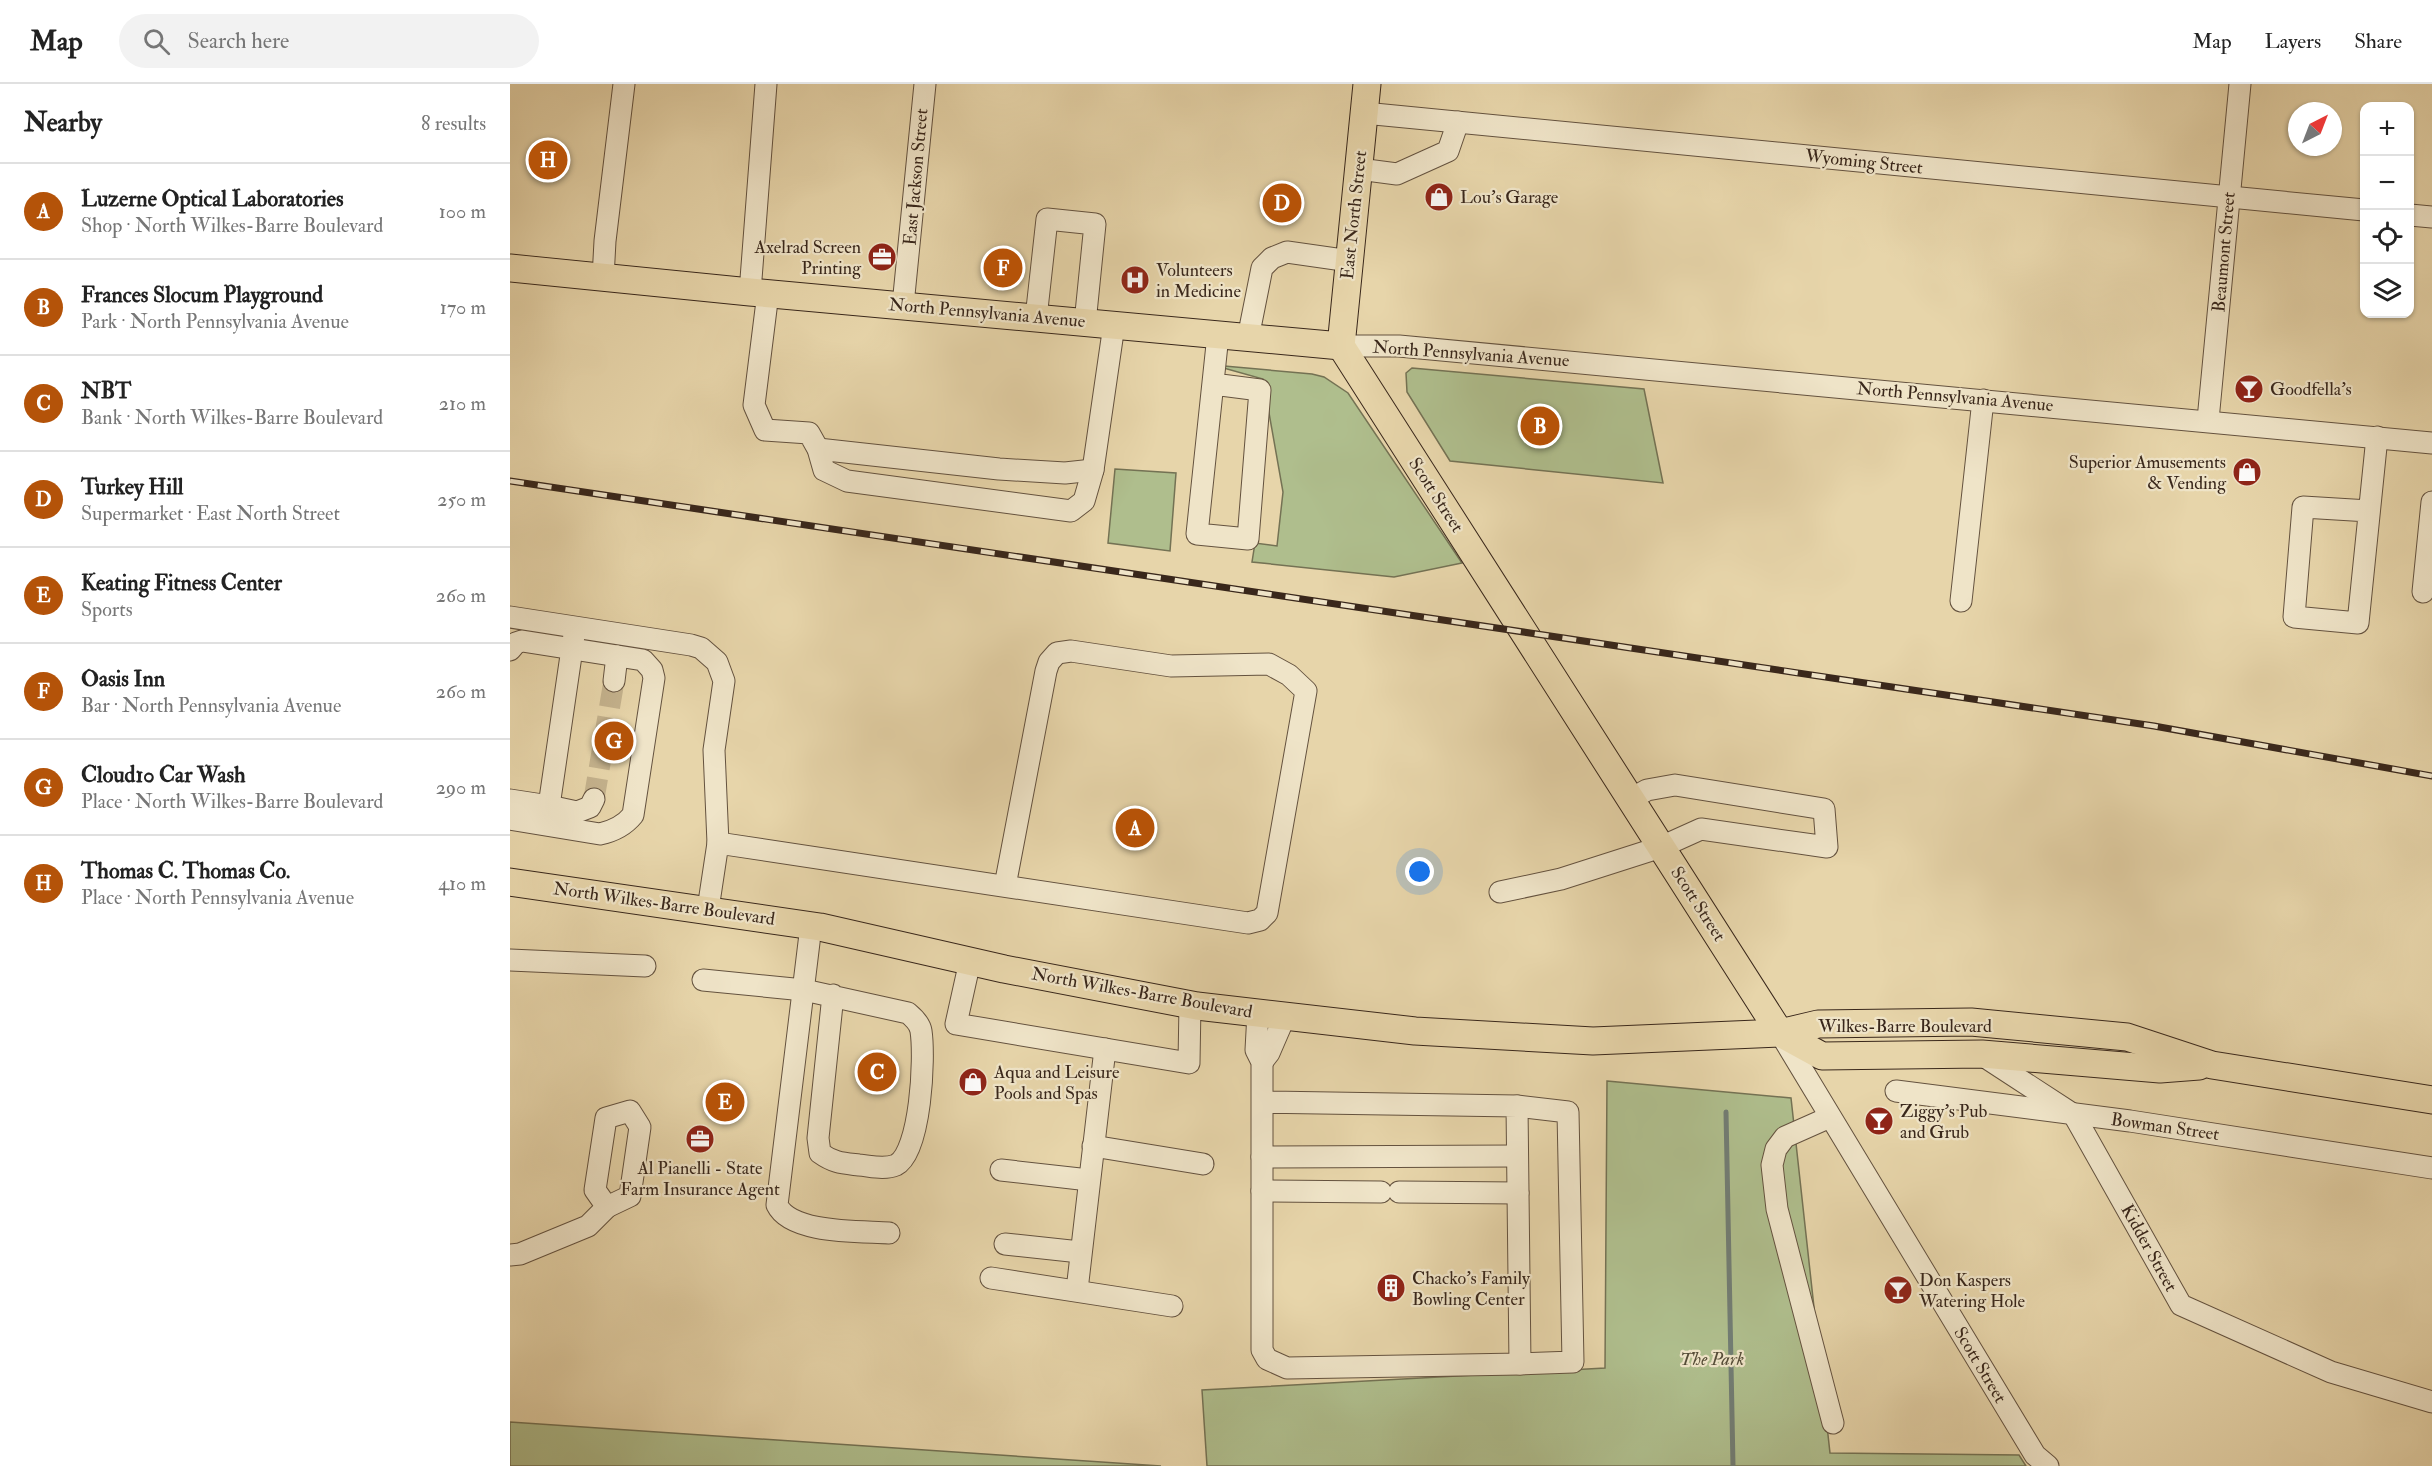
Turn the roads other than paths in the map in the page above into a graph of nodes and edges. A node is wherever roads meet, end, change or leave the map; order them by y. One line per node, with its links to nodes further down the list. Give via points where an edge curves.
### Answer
1 (624, 84): 15 (street)
2 (766, 84): 16 (street)
3 (924, 84): 17 (street, East Jackson Street)
4 (1367, 84): 6 (main road, East North Street)
5 (2240, 84): 9 (street, Beaumont Street)
6 (1364, 113): 7 (street, Wyoming Street); 8 (main road, East North Street)
7 (1458, 122): 8 (street, via 1448,151 1397,174); 9 (street, Wyoming Street)
8 (1359, 169): 13 (main road, East North Street)
9 (2229, 197): 10 (street, Wyoming Street); 26 (street, Beaumont Street)
10 (2360, 210)
11 (2414, 215): 12 (street)
12 (2432, 217)
13 (1350, 261): 22 (street, via 1287,252 1272,258 1262,268); 23 (main road, East North Street)
14 (510, 267): 15 (main road, North Pennsylvania Avenue)
15 (603, 278): 16 (main road, North Pennsylvania Avenue)
16 (759, 293): 17 (main road, North Pennsylvania Avenue); 29 (street, via 754,405 765,430 809,433)
17 (903, 305): 18 (main road, North Pennsylvania Avenue)
18 (1036, 318): 19 (main road, North Pennsylvania Avenue); 19 (street, via 1047,219 1095,224)
19 (1085, 323): 20 (main road, North Pennsylvania Avenue)
20 (1114, 325): 21 (main road, North Pennsylvania Avenue); 30 (street)
21 (1218, 335): 22 (main road, North Pennsylvania Avenue); 24 (street)
22 (1248, 338): 23 (main road, North Pennsylvania Avenue)
23 (1341, 346): 25 (street, North Pennsylvania Avenue, via 1399,346); 43 (main road, Scott Street)
24 (1213, 384): 24 (street, via 1197,534 1248,539 1260,390)
25 (1983, 400): 26 (street, North Pennsylvania Avenue); 34 (street)
26 (2208, 420): 27 (street, North Pennsylvania Avenue)
27 (2377, 437): 28 (street, North Pennsylvania Avenue); 32 (street)
28 (2432, 443)
29 (818, 449): 30 (street, via 999,469 1065,473); 30 (street, via 824,470 847,482 1071,511 1083,501)
30 (1093, 470)
31 (2432, 502): 33 (street)
32 (2369, 511): 32 (street, via 2358,623 2294,617 2303,507)
33 (2423, 592)
34 (1961, 601)
35 (510, 617): 36 (street)
36 (576, 627): 37 (street); 46 (street, via 691,645 717,662 724,681 714,750)
37 (572, 649): 38 (street, via 522,641); 39 (street); 44 (street)
38 (510, 650)
39 (617, 656): 40 (street); 45 (street, via 643,660 654,678 633,814 620,827 600,834)
40 (614, 681)
41 (594, 799): 44 (street, via 590,807 577,812)
42 (510, 800): 44 (street)
43 (1631, 800): 47 (main road, Scott Street); 47 (street, via 1647,790 1675,785 1824,809 1827,847 1701,829)
44 (549, 806)
45 (510, 819)
46 (718, 843): 49 (street); 51 (street)
47 (1661, 847): 50 (street, via 1561,879); 62 (main road, Scott Street)
48 (510, 882): 51 (main road, North Wilkes-Barre Boulevard)
49 (1005, 886): 49 (street, via 1248,924 1260,920 1267,913 1306,692 1289,675 1269,664 1172,666 1071,651 1057,653 1046,671)
50 (1500, 892)
51 (708, 909): 52 (main road, North Wilkes-Barre Boulevard)
52 (811, 926): 54 (main road, North Wilkes-Barre Boulevard); 57 (street)
53 (510, 960): 55 (street)
54 (970, 961): 59 (main road, North Wilkes-Barre Boulevard); 63 (street, via 956,1024)
55 (645, 966)
56 (703, 980): 57 (street)
57 (804, 990): 58 (street); 83 (street, via 777,1205 791,1221 812,1227)
58 (833, 995): 58 (street, via 818,1138 820,1154 831,1162 885,1168 897,1164 907,1153 922,1097 921,1029 908,1013)
59 (1190, 1004): 60 (main road, North Wilkes-Barre Boulevard); 63 (street, via 1189,1063)
60 (1258, 1013): 61 (main road, North Wilkes-Barre Boulevard); 65 (street, via 1256,1050)
61 (1285, 1016): 62 (main road, North Wilkes-Barre Boulevard, via 1415,1031 1593,1041); 65 (street)
62 (1780, 1033): 64 (main road, Wilkes-Barre Boulevard, via 1822,1056); 66 (main road, Wilkes-Barre Boulevard, via 1818,1024 1971,1022 2127,1037); 72 (street, Scott Street)
63 (1105, 1049): 73 (street)
64 (1982, 1054): 66 (main road, Wilkes-Barre Boulevard, via 2160,1069); 71 (street, Kidder Street)
65 (1262, 1062): 69 (street)
66 (2212, 1065): 68 (main road, Wilkes-Barre Boulevard)
67 (1896, 1091): 71 (street, Bowman Street)
68 (2432, 1100)
69 (1262, 1102): 70 (street); 75 (street)
70 (1517, 1106): 74 (street); 90 (street, via 1568,1112 1573,1350 1573,1362)
71 (2074, 1115): 77 (street, Bowman Street); 91 (street, Kidder Street, via 2181,1305 2331,1372)
72 (1830, 1117): 92 (street, via 1785,1137 1776,1149 1772,1165 1777,1209); 93 (street, Scott Street, via 2035,1455)
73 (1093, 1146): 76 (street); 79 (street)
74 (1517, 1156): 75 (street); 81 (street)
75 (1262, 1157): 80 (street)
76 (1203, 1164)
77 (2432, 1168)
78 (1001, 1170): 79 (street)
79 (1089, 1180): 85 (street)
80 (1262, 1191): 81 (street); 90 (street, via 1262,1350 1273,1363 1287,1368)
81 (1518, 1193): 90 (street)
82 (607, 1207): 86 (street, via 588,1226)
83 (889, 1233)
84 (1005, 1244): 85 (street)
85 (1080, 1252): 88 (street)
86 (510, 1255)
87 (991, 1278): 88 (street)
88 (1077, 1290): 89 (street)
89 (1172, 1306)
90 (1520, 1364)
91 (2432, 1402)
92 (1833, 1423)
93 (2048, 1466)

